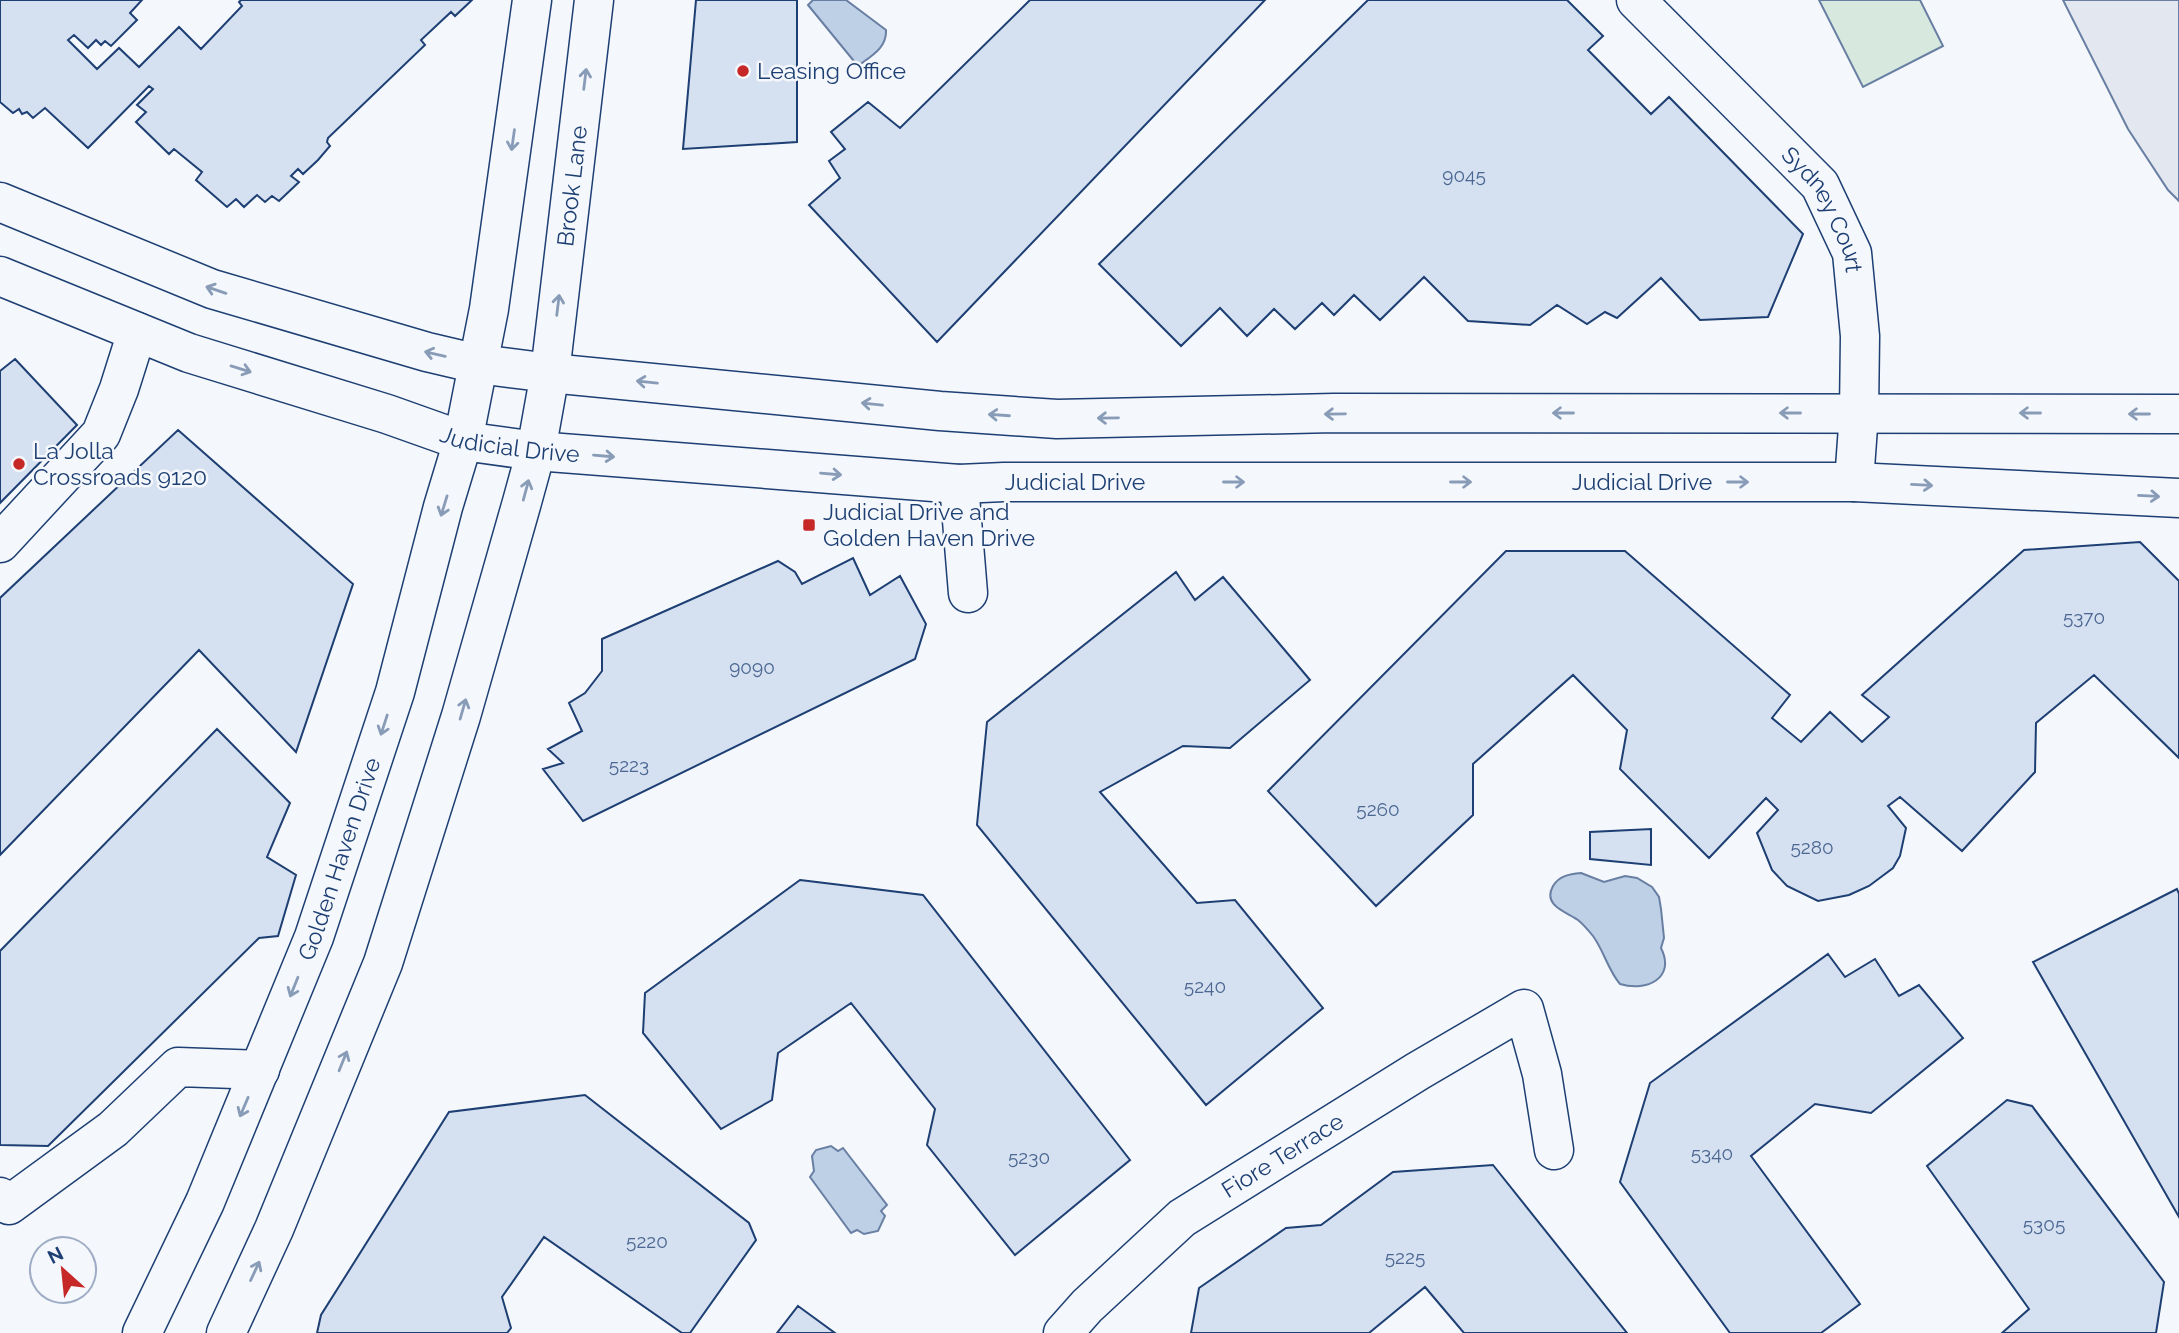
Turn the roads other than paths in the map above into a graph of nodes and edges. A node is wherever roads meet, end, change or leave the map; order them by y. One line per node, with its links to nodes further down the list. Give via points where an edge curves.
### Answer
1 (533, 0): 7 (street, one-way to 7)
2 (594, 0): 8 (street, Brook Lane, one-way to 2)
3 (1636, 0): 9 (street, Sydney Court, via 1820,185 1852,253 1860,336)
4 (0, 202): 7 (street, one-way to 4, via 212,289)
5 (0, 276): 6 (street, Judicial Drive)
6 (137, 332): 11 (street, Judicial Drive, one-way to 11, via 189,353); 16 (street, via 101,434)
7 (478, 364): 8 (street); 11 (street, Golden Haven Drive)
8 (550, 373): 9 (street, one-way to 8, via 1334,413 1058,419); 12 (street)
9 (1858, 413): 10 (street, one-way to 9); 13 (street, Sydney Court)
10 (2179, 414)
11 (463, 440): 12 (street, Judicial Drive); 18 (street, Golden Haven Drive, one-way to 18, via 395,692 320,920)
12 (536, 451): 14 (street, Judicial Drive, one-way to 14); 22 (street, one-way to 12, via 274,1229 383,963 461,716)
13 (1854, 482): 14 (street, Judicial Drive, one-way to 13); 15 (street, Judicial Drive, one-way to 15)
14 (959, 484): 17 (street)
15 (2179, 498)
16 (0, 543)
17 (968, 593)
18 (260, 1070): 20 (street, via 178,1067 113,1129 9,1205); 21 (street, Golden Haven Drive, one-way to 21, via 205,1202)
19 (1555, 1150): 23 (street, Fiore Terrace, via 1542,1074 1524,1009 1182,1218)
20 (0, 1197)
21 (142, 1333)
22 (226, 1333)
23 (1063, 1333)

